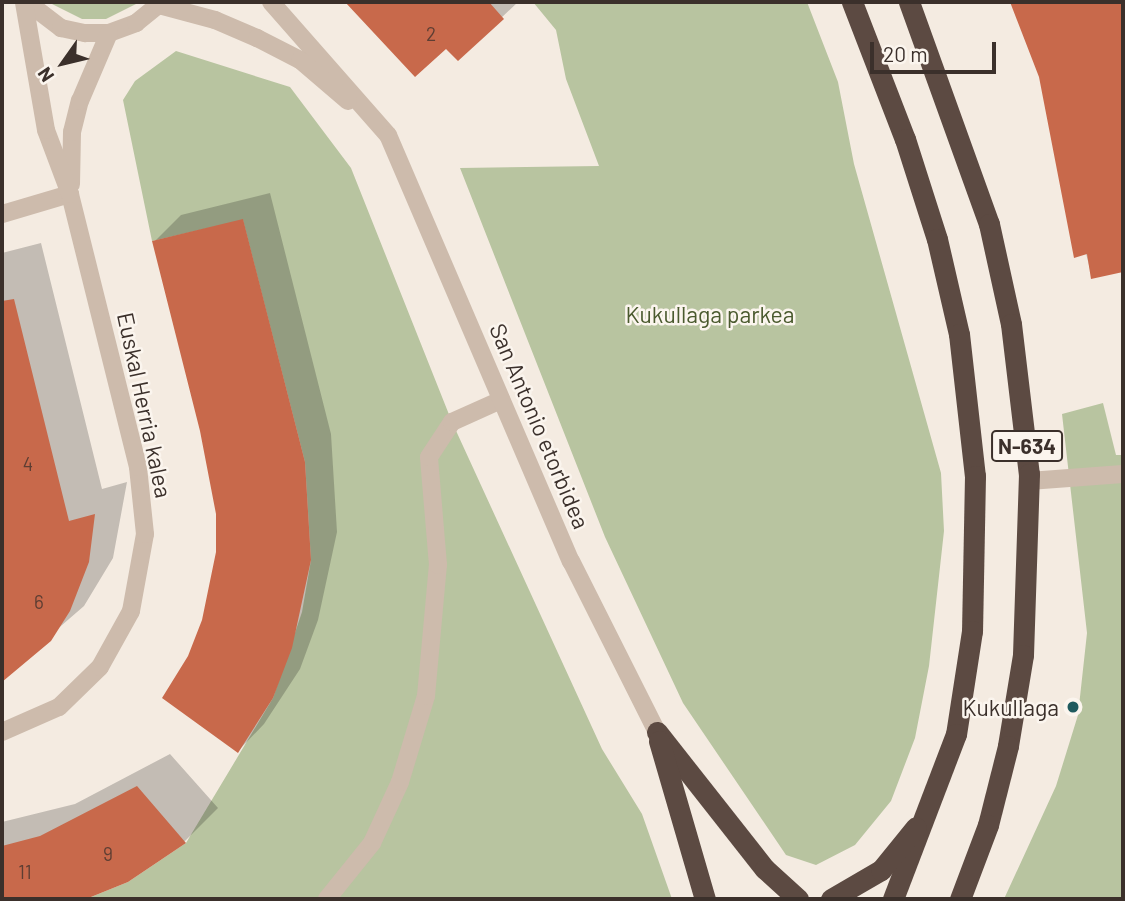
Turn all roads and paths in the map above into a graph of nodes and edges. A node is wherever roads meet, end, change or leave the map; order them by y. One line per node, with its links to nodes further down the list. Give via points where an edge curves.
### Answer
1 (25, 2): 6 (street, via 61,28); 8 (street, Euskal Herria kalea, via 46,130)
2 (271, 2): 7 (street, San Antonio etorbidea)
3 (852, 2): 15 (highway, N-634, via 905,139 937,239 969,400 975,476 972,631 956,734)
4 (909, 2): 12 (highway, N-634, via 989,224 1011,324)
5 (160, 4): 6 (street, via 136,23); 7 (street, San Antonio etorbidea, via 215,20 300,60)
6 (109, 33): 8 (street, Euskal Herria kalea, via 72,132)
7 (387, 135): 10 (street, San Antonio etorbidea)
8 (70, 194): 9 (street); 13 (street, Euskal Herria kalea, via 138,467 145,534 131,611 100,667 60,707)
9 (2, 214)
10 (501, 400): 14 (street, San Antonio etorbidea, via 571,561); 16 (street, via 452,422 429,457 438,565 426,696 400,782 372,843)
11 (1123, 474): 12 (street)
12 (1029, 481): 21 (highway, N-634, via 1026,624 1008,746 988,825)
13 (2, 732)
14 (657, 732): 17 (highway); 18 (highway, via 765,869)
15 (931, 809): 19 (highway, via 881,870); 20 (highway, N-634)
16 (327, 899)
17 (705, 899)
18 (798, 899)
19 (831, 899)
20 (893, 899)
21 (960, 899)

